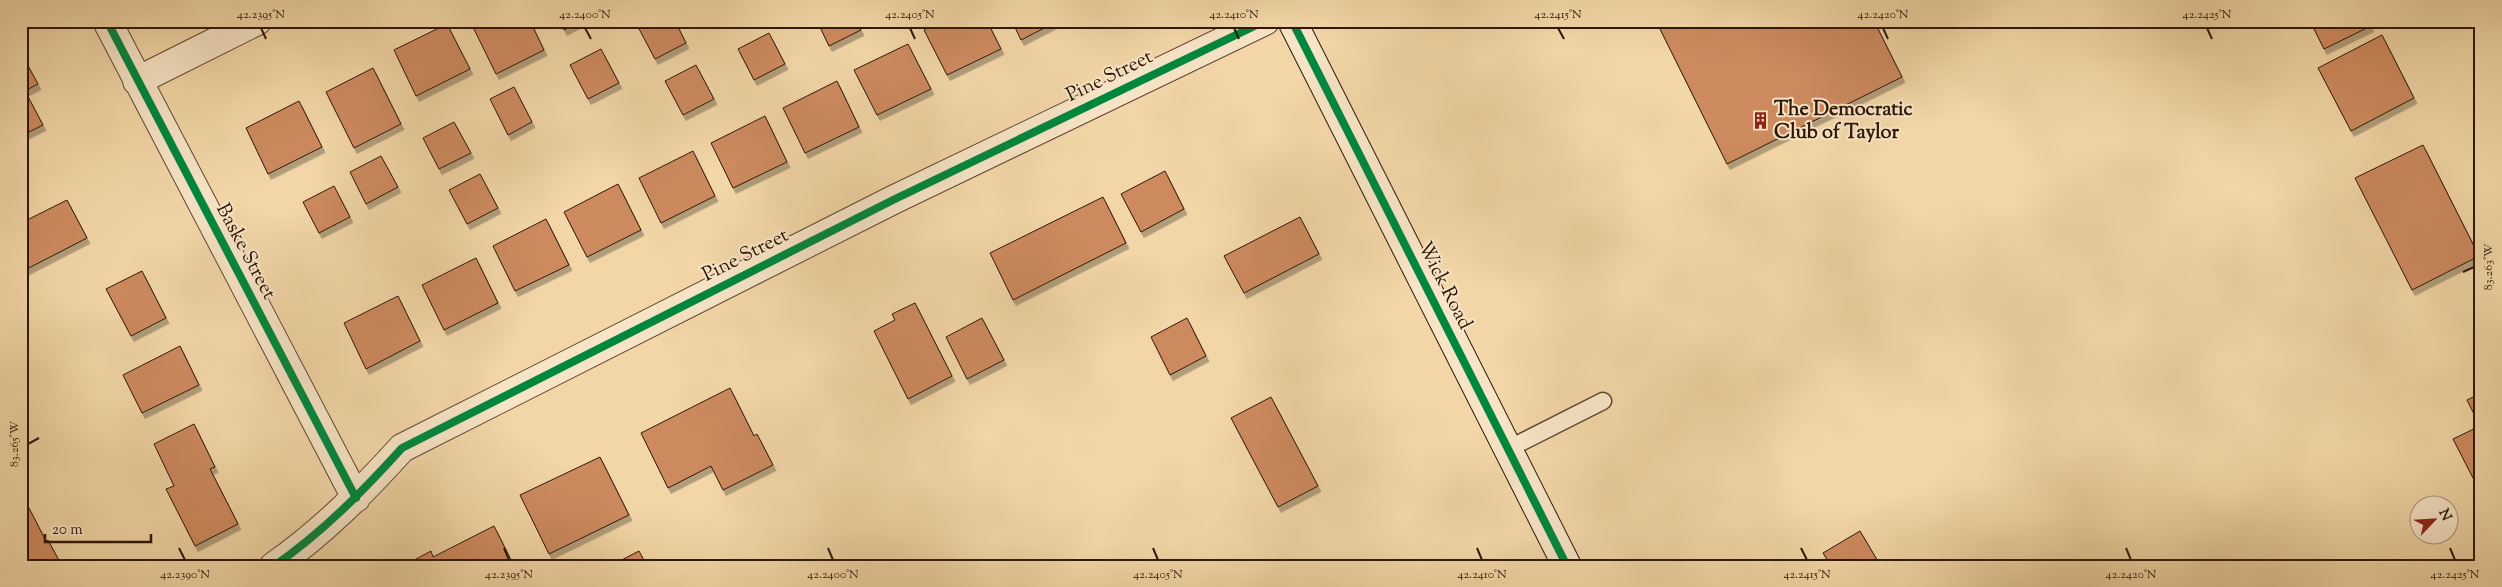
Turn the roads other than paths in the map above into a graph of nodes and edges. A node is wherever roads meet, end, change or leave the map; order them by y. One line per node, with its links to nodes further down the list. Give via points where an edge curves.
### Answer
1 (106, 21): 5 (street, Baske Street)
2 (256, 21): 5 (street)
3 (1265, 21): 8 (street, Pine Street, via 894,199 402,448)
4 (1292, 21): 7 (street, Wick Road)
5 (137, 81): 8 (street, Baske Street)
6 (1603, 401): 7 (lane)
7 (1508, 449): 10 (street, Wick Road)
8 (356, 498): 9 (street, Pine Street, via 300,548)
9 (274, 566)
10 (1568, 566)

